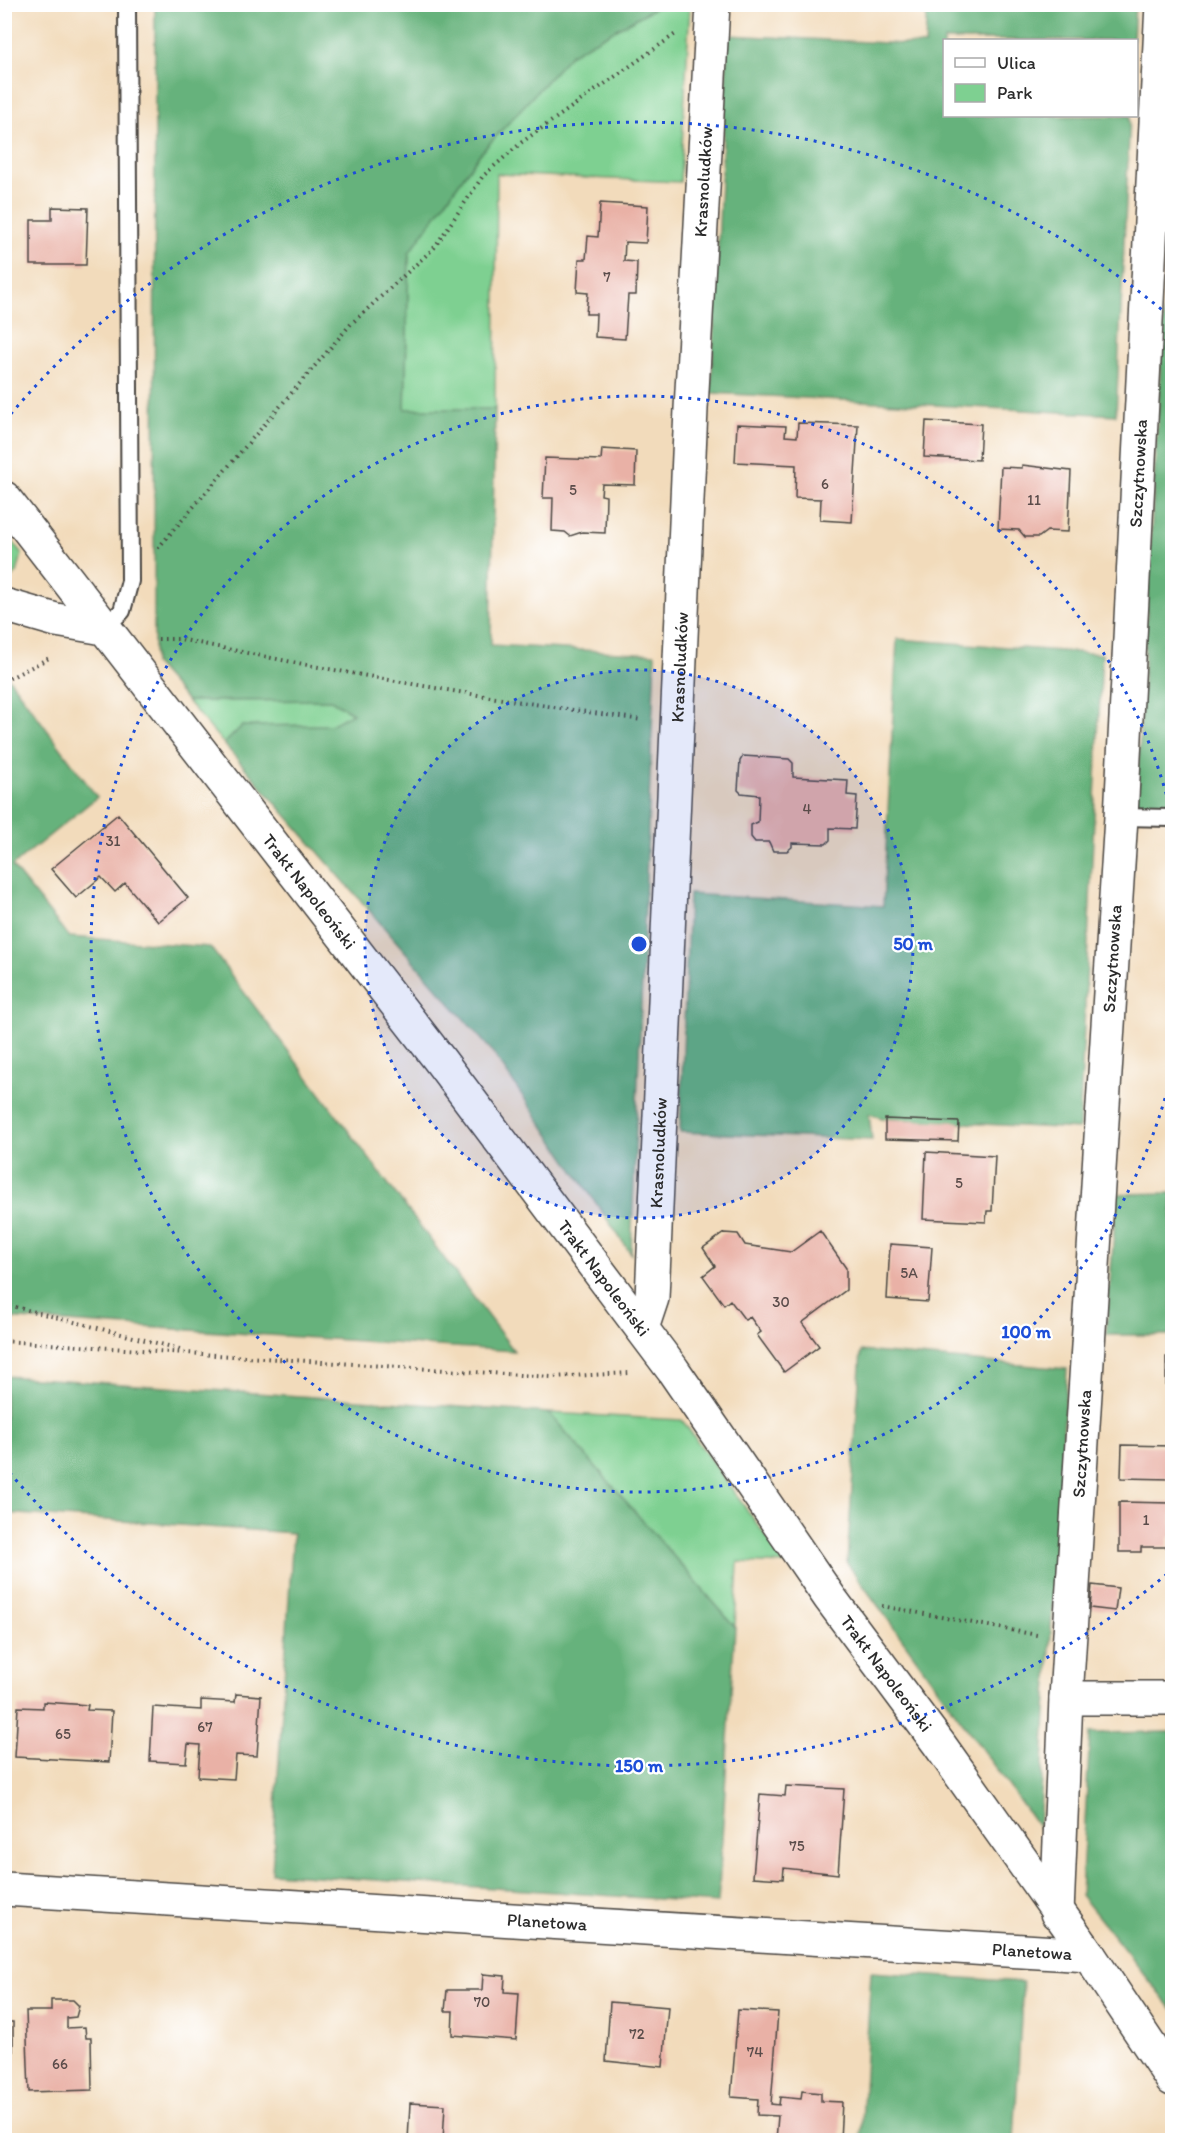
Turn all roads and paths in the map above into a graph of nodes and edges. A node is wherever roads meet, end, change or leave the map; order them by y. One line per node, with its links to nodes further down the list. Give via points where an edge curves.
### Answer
1 (127, 4): 6 (lane)
2 (713, 4): 10 (street, Krasnoludków)
3 (1162, 4): 11 (street, Szczytnowska)
4 (685, 26): 6 (path, via 522,142 483,176 434,248 351,324)
5 (4, 498): 8 (street, Trakt Napoleoński)
6 (130, 581): 8 (lane, via 122,610)
7 (4, 605): 8 (street)
8 (104, 628): 14 (street, Trakt Napoleoński)
9 (155, 639): 10 (path, via 180,639 478,696)
10 (678, 726): 14 (street, Krasnoludków, via 652,1298)
11 (1121, 817): 12 (lane); 19 (street, Szczytnowska)
12 (1173, 818)
13 (4, 1304): 16 (path)
14 (642, 1328): 17 (street, Trakt Napoleoński)
15 (4, 1341): 16 (path)
16 (194, 1353): 17 (path, via 551,1377)
17 (673, 1370): 18 (street, Trakt Napoleoński)
18 (831, 1598): 19 (path); 23 (street, Trakt Napoleoński)
19 (1070, 1642): 20 (street, Szczytnowska)
20 (1065, 1698): 21 (street); 23 (street, Szczytnowska)
21 (1173, 1698)
22 (4, 1889): 24 (street, Planetowa)
23 (1057, 1913): 24 (street, Trakt Napoleoński)
24 (1089, 1955): 25 (street, Trakt Napoleoński)
25 (1173, 2079)

